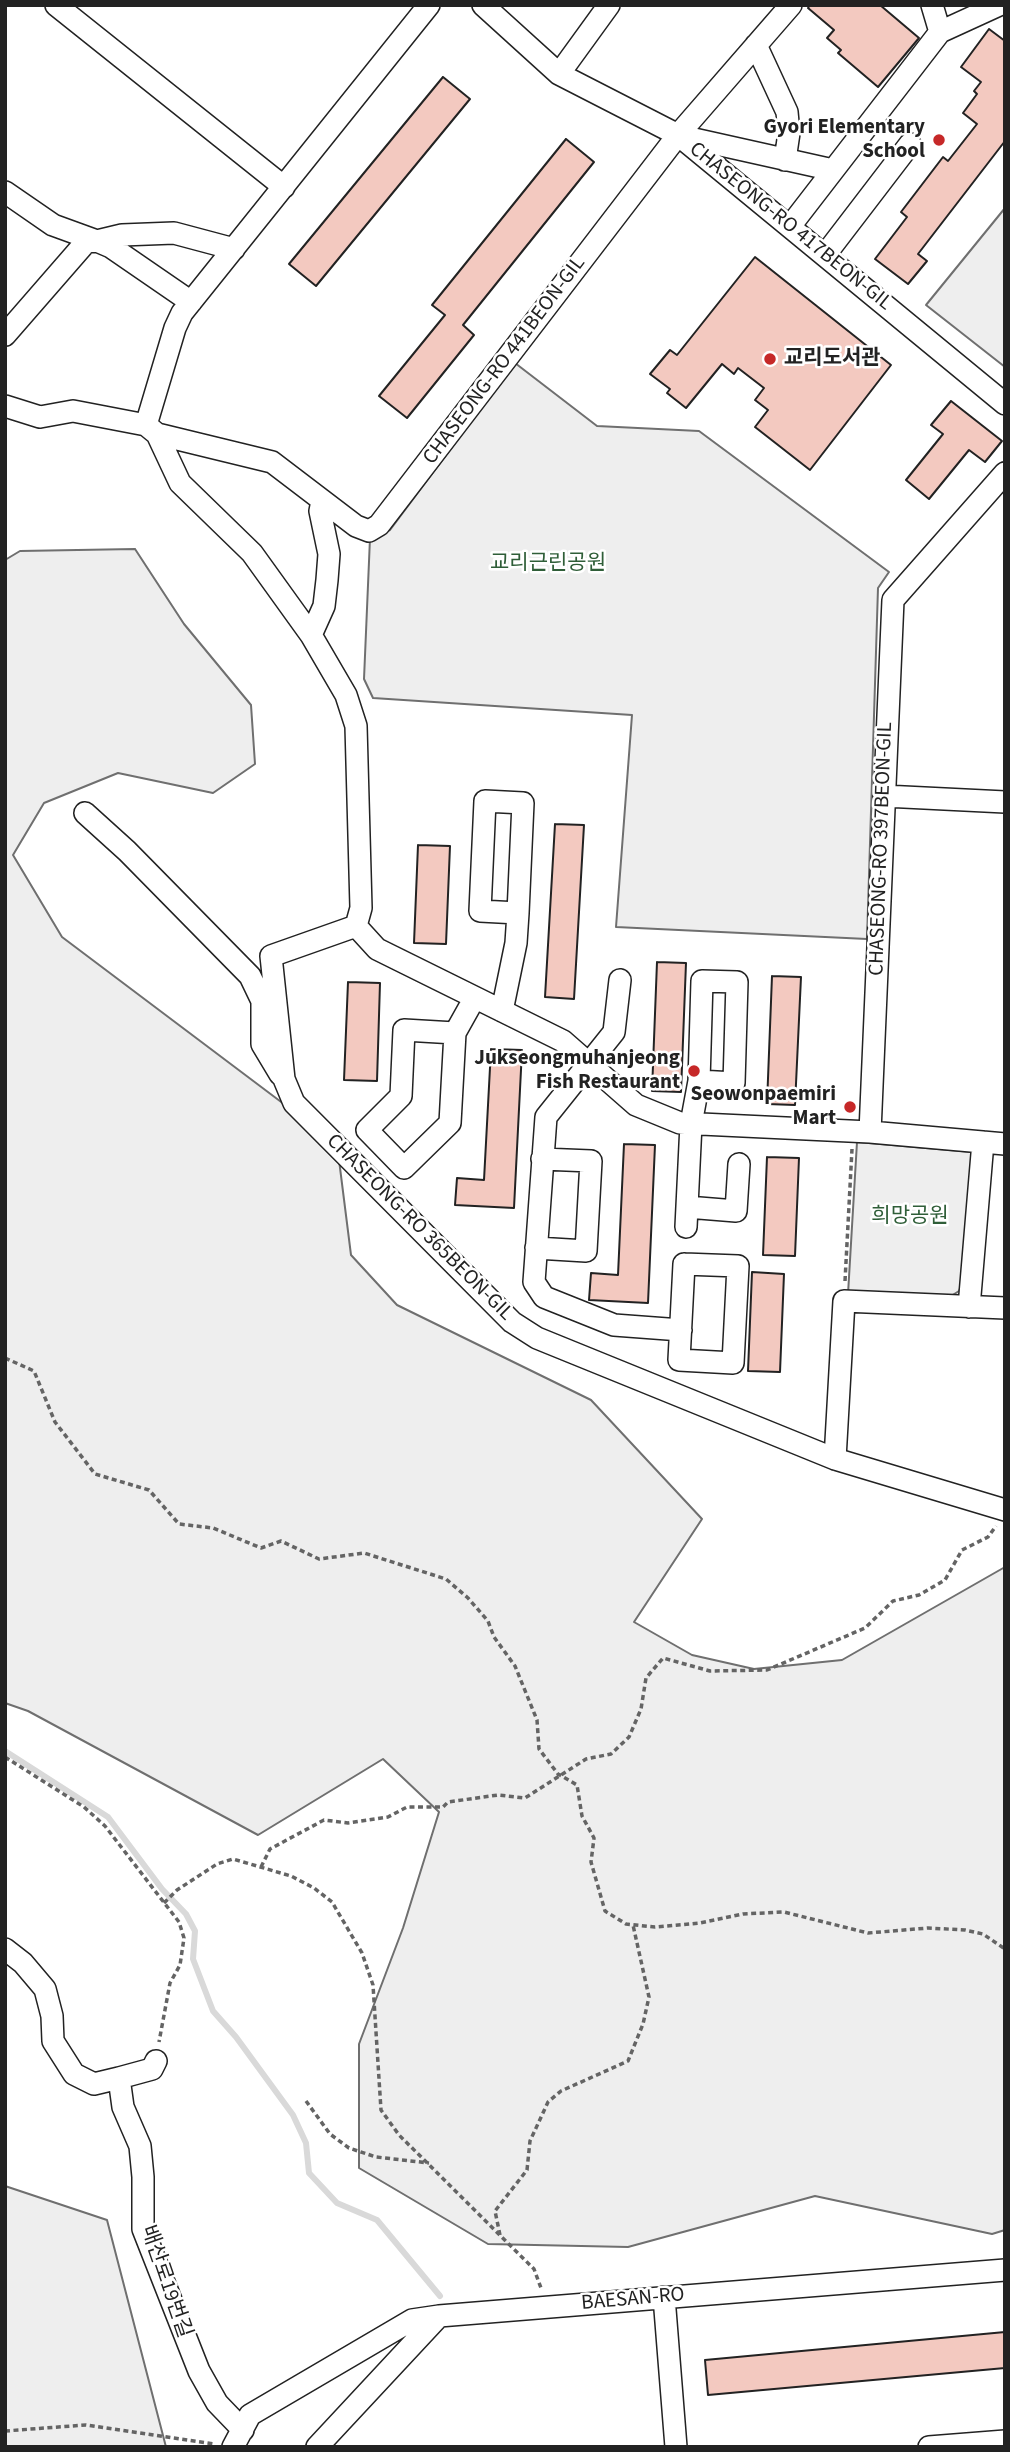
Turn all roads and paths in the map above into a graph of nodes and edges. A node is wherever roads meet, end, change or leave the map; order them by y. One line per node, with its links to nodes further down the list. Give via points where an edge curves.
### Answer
1 (56, 5): 15 (street)
2 (429, 5): 15 (street)
3 (482, 5): 10 (street, CHASEONG-RO 417BEON-GIL)
4 (609, 5): 10 (street)
5 (791, 5): 9 (street, CHASEONG-RO 441BEON-GIL)
6 (932, 5): 8 (street)
7 (999, 5): 8 (street)
8 (940, 32): 14 (street)
9 (756, 45): 11 (street, CHASEONG-RO 441BEON-GIL); 13 (street, via 787,111)
10 (559, 74): 11 (street, CHASEONG-RO 417BEON-GIL)
11 (678, 135): 13 (street); 17 (street, CHASEONG-RO 417BEON-GIL); 27 (street, CHASEONG-RO 441BEON-GIL, via 379,525 369,531 356,526)
12 (910, 144): 20 (street)
13 (785, 160): 14 (street)
14 (833, 170): 17 (street)
15 (284, 187): 19 (street)
16 (5, 192): 18 (street, via 53,225)
17 (791, 225): 20 (street, CHASEONG-RO 417BEON-GIL)
18 (97, 241): 19 (street, via 122,234 174,233); 21 (street); 22 (street, via 86,242 72,255)
19 (234, 249): 21 (street)
20 (825, 255): 23 (street, CHASEONG-RO 417BEON-GIL)
21 (191, 302): 25 (street, via 175,328)
22 (5, 335)
23 (1005, 404)
24 (5, 406): 25 (street, CHASEONG-RO 441BEON-GIL, via 40,417 73,411)
25 (152, 430): 27 (street, CHASEONG-RO 441BEON-GIL, via 272,462); 28 (street, via 180,482 252,553)
26 (1005, 473): 29 (street, CHASEONG-RO 397BEON-GIL, via 893,600)
27 (322, 500): 28 (street, via 329,554 327,580 324,606)
28 (311, 635): 33 (street, via 346,695 356,726 362,908)
29 (884, 796): 30 (street); 42 (street, CHASEONG-RO 397BEON-GIL)
30 (1005, 803)
31 (85, 813): 39 (street, via 250,976 262,1001 262,1044)
32 (518, 913): 32 (street, via 523,803 485,801 480,911); 36 (street)
33 (356, 926): 35 (street, via 377,949); 39 (street, CHASEONG-RO 365BEON-GIL, via 271,956)
34 (620, 980): 38 (street, via 614,1031)
35 (474, 999): 36 (street); 37 (street)
36 (502, 1011): 38 (street, via 563,1041)
37 (455, 1032): 37 (street, via 404,1030 401,1096 367,1130 404,1168 450,1123)
38 (590, 1062): 41 (street, via 636,1105); 45 (street, via 546,1116)
39 (284, 1079): 53 (street, CHASEONG-RO 365BEON-GIL, via 294,1103 524,1331)
40 (699, 1082): 40 (street, via 734,1083 737,982 702,981); 41 (street)
41 (691, 1124): 42 (street); 46 (street, via 686,1217 736,1211)
42 (861, 1132): 43 (street); 48 (path)
43 (983, 1142): 44 (street); 49 (street)
44 (1005, 1144)
45 (542, 1159): 47 (street); 47 (street, via 591,1161 586,1251)
46 (739, 1164)
47 (536, 1248): 51 (street, via 534,1282 544,1297 614,1325)
48 (844, 1301): 49 (street); 53 (street)
49 (969, 1307): 50 (street)
50 (1005, 1308)
51 (681, 1330): 51 (street, via 679,1360 733,1363 738,1266 684,1264)
52 (5, 1358): 56 (path, via 34,1370 55,1422 95,1474 149,1490 179,1524 213,1528 261,1548 281,1541 319,1559 364,1553 446,1579 488,1621 515,1666 537,1720 539,1749)
53 (835, 1459): 54 (street, CHASEONG-RO 365BEON-GIL)
54 (1004, 1510): 56 (path, via 988,1537 962,1550 945,1580 919,1595 893,1601 865,1628 767,1671 710,1671 663,1658 646,1678 641,1709 629,1737 611,1754 586,1759)
55 (5, 1757): 58 (path, via 84,1807 105,1826)
56 (558, 1774): 57 (path, via 525,1798 498,1795 448,1802 443,1807 407,1807 388,1816 348,1822 324,1820 270,1849); 59 (path, via 577,1785 582,1816 594,1838 591,1862 606,1911)
57 (261, 1867): 58 (path, via 233,1859 217,1864); 65 (path, via 291,1875 332,1902 362,1953 373,1985 381,2110 399,2135)
58 (165, 1902): 62 (path, via 184,1938 162,2016)
59 (633, 1925): 61 (path, via 700,1923 783,1912 868,1933 965,1930 983,1934); 66 (path, via 649,1997 628,2061 561,2091 548,2102 530,2141 527,2170 495,2211)
60 (5, 1949): 63 (street, via 45,1989 53,2040 74,2074 94,2084)
61 (1005, 1949)
62 (156, 2061): 63 (street, via 152,2069)
63 (119, 2078): 72 (street, 배산로19번길, via 123,2107 140,2146 143,2229 199,2371)
64 (306, 2101): 65 (path, via 330,2134 349,2148 376,2157)
65 (431, 2164): 66 (path)
66 (501, 2238): 69 (path, via 534,2269)
67 (1005, 2270): 68 (street, BAESAN-RO)
68 (664, 2297): 69 (street, BAESAN-RO); 75 (street)
69 (545, 2307): 70 (street, BAESAN-RO)
70 (439, 2316): 72 (street, BAESAN-RO, via 412,2320 250,2416); 74 (street)
71 (5, 2431): 72 (path, via 86,2425)
72 (237, 2441)
73 (1005, 2441): 76 (street)
74 (317, 2447)
75 (676, 2447)
76 (929, 2447)

